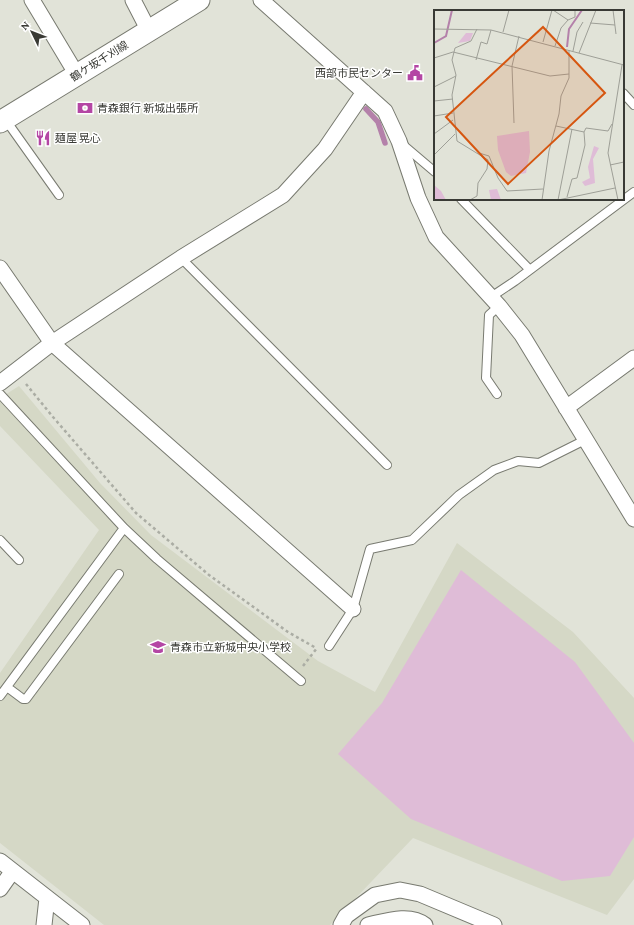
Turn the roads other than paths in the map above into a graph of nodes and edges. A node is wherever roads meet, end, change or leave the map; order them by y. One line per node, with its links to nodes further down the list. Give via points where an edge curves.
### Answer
1 (32, 0): 6 (street)
2 (133, 0): 5 (street)
3 (199, 0): 5 (main road, 鶴ケ坂千刈線)
4 (261, 0): 7 (street)
5 (149, 31): 6 (main road, 鶴ケ坂千刈線)
6 (77, 75): 10 (main road, 鶴ケ坂千刈線)
7 (364, 92): 11 (street, via 385,111); 18 (street, via 325,149 283,195)
8 (624, 94): 9 (lane)
9 (634, 105)
10 (3, 121): 14 (lane)
11 (398, 141): 12 (lane); 21 (street, via 418,198 436,237)
12 (434, 171)
13 (634, 192): 17 (lane)
14 (59, 195)
15 (462, 200): 20 (lane)
16 (623, 200): 20 (lane)
17 (624, 200)
18 (181, 258): 22 (street); 29 (lane)
19 (0, 268): 22 (street)
20 (530, 270): 21 (lane)
21 (495, 301): 26 (lane, via 489,315 486,378); 27 (street, via 522,335)
22 (52, 343): 24 (street); 35 (street)
23 (634, 358): 27 (street)
24 (0, 383)
25 (0, 394): 31 (lane)
26 (497, 394)
27 (566, 408): 28 (street)
28 (585, 440): 30 (street); 35 (lane, via 539,463 518,460 494,470 459,495 412,540 370,549)
29 (386, 466)
30 (634, 520)
31 (124, 528): 37 (lane); 38 (lane)
32 (0, 540): 33 (lane)
33 (18, 560)
34 (119, 574): 38 (lane, via 26,698 23,699)
35 (353, 610): 36 (lane)
36 (330, 646)
37 (298, 679)
38 (7, 687): 39 (lane)
39 (0, 696)
40 (0, 861): 41 (street)
41 (12, 872): 42 (street); 43 (street)
42 (0, 889)
43 (47, 898): 45 (street); 46 (street)
44 (394, 922): 48 (street); 49 (street, via 418,920)
45 (44, 925)
46 (82, 925)
47 (341, 925): 50 (street, via 346,916 375,895 400,890 420,894)
48 (368, 925)
49 (425, 925)
50 (494, 925)

